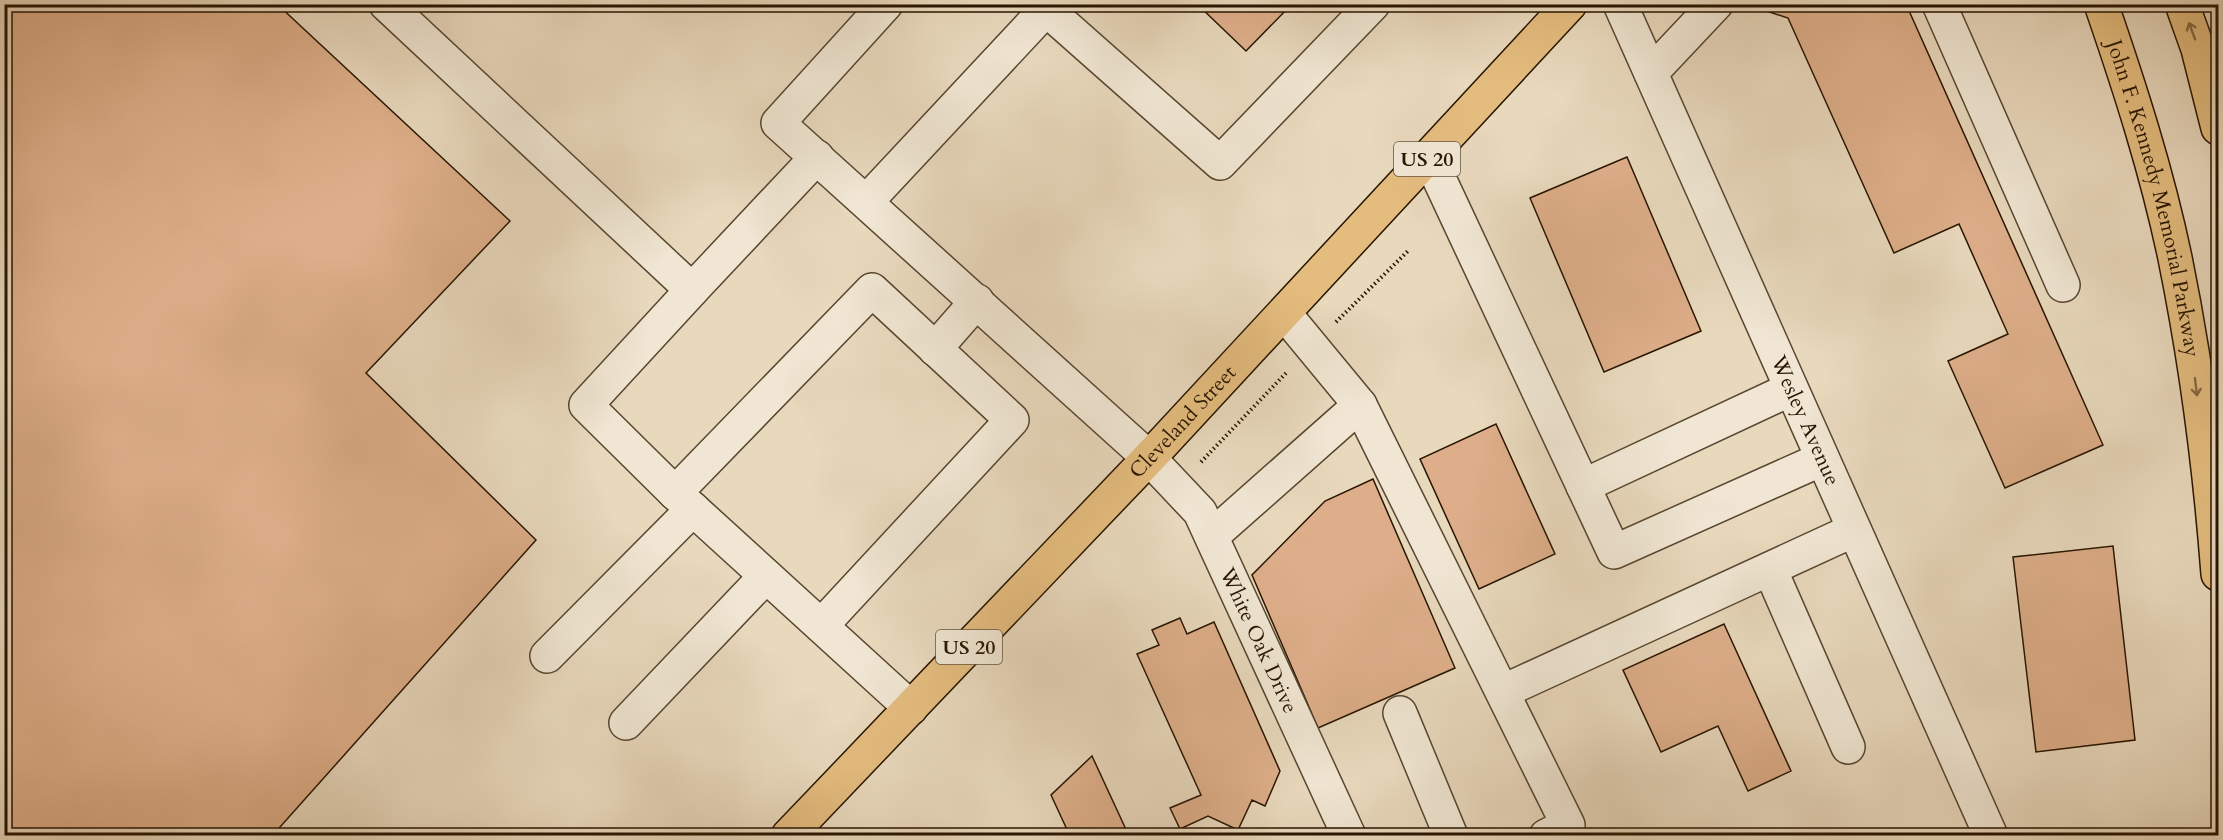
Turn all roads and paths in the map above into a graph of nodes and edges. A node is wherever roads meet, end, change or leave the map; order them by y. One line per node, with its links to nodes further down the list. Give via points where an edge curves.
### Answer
1 (386, 4): 18 (street)
2 (886, 4): 13 (street, White Oak Drive, via 778,123)
3 (1373, 4): 10 (street, via 1220,163)
4 (1570, 4): 14 (main road, Cleveland Street / US 20)
5 (1620, 4): 11 (street, Wesley Avenue)
6 (1716, 4): 11 (street)
7 (1939, 4): 17 (street)
8 (2102, 4): 33 (main road, John F. Kennedy Memorial Parkway, one-way to 33, via 2129,86 2175,256 2190,336)
9 (2182, 4): 12 (main road, one-way to 9)
10 (1049, 7): 15 (street)
11 (1650, 73): 23 (street, Wesley Avenue)
12 (2218, 128)
13 (817, 157): 15 (street, White Oak Drive); 18 (street)
14 (1429, 157): 20 (main road, Cleveland Street / US 20); 27 (street)
15 (867, 201): 19 (street, White Oak Drive)
16 (1408, 251): 21 (path)
17 (2063, 285)
18 (692, 290): 29 (street, via 586,405)
19 (977, 301): 22 (street); 25 (street, White Oak Drive)
20 (1284, 313): 21 (street); 25 (main road, Cleveland Street / US 20)
21 (1312, 346): 24 (street); 28 (path)
22 (935, 349): 29 (street, via 872,290); 35 (street, via 1012,420)
23 (1791, 389): 26 (street, Wesley Avenue); 27 (street)
24 (1360, 405): 31 (street); 37 (street)
25 (1149, 458): 28 (street, White Oak Drive); 38 (main road, Cleveland Street / US 20)
26 (1822, 459): 27 (street, via 1614,552); 30 (street, Wesley Avenue)
27 (1583, 486)
28 (1177, 487): 31 (street, White Oak Drive, via 1200,512)
29 (684, 501): 34 (street); 36 (street)
30 (1854, 530): 32 (street); 46 (street, Wesley Avenue)
31 (1212, 536): 42 (street, White Oak Drive)
32 (1770, 568): 37 (street); 41 (street)
33 (2218, 574)
34 (766, 576): 35 (street); 40 (street)
35 (821, 626): 38 (street)
36 (547, 656)
37 (1504, 691): 45 (street, via 1568,825)
38 (910, 708): 43 (main road, Cleveland Street / US 20)
39 (1400, 713): 44 (street)
40 (626, 723)
41 (1848, 747)
42 (1339, 832)
43 (788, 836)
44 (1451, 836)
45 (1546, 836)
46 (1990, 836)

